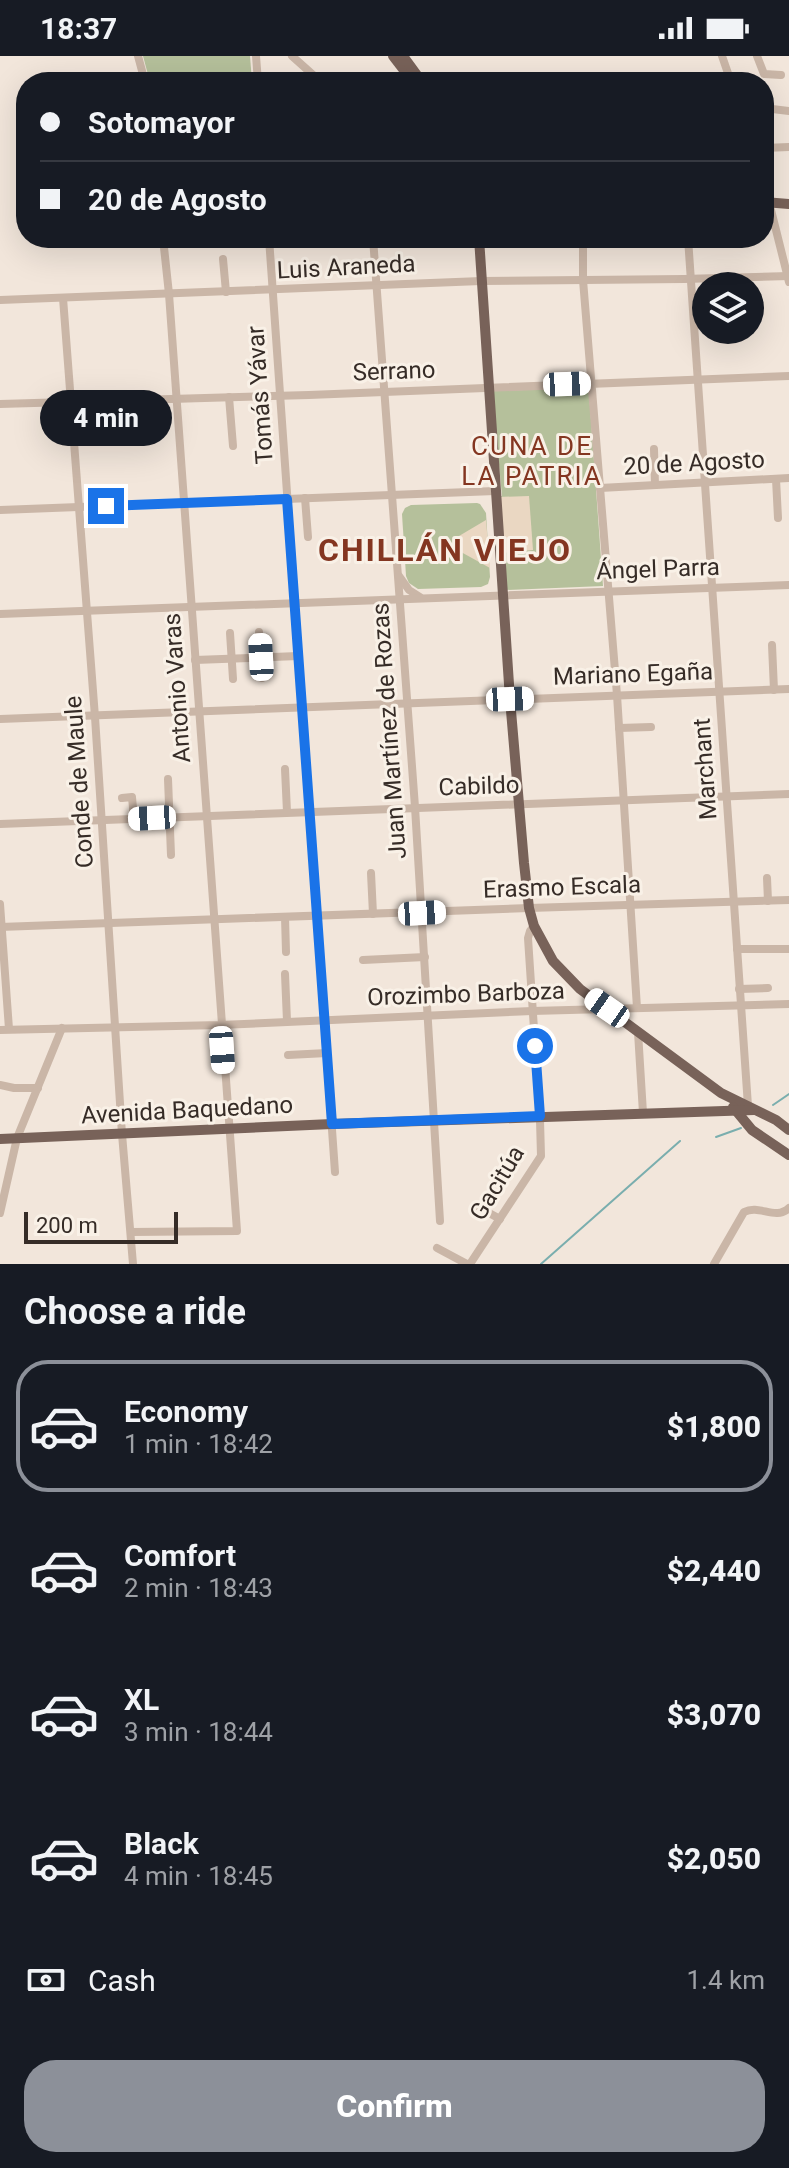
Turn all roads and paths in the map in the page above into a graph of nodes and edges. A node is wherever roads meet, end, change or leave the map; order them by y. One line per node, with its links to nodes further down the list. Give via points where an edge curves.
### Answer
1 (292, 56): 3 (street)
2 (393, 56): 4 (main road)
3 (310, 72)
4 (405, 72)
5 (774, 75): 6 (street)
6 (781, 75)
7 (774, 227): 15 (street)
8 (164, 248): 23 (street, Antonio Varas)
9 (270, 248): 21 (street, Tomás Yávar)
10 (374, 248): 20 (street, Juan Martínez de Rozas)
11 (478, 248): 19 (main road)
12 (583, 248): 17 (street)
13 (688, 248): 16 (street, Marchant)
14 (223, 259): 22 (street)
15 (788, 278): 18 (street, Luis Araneda)
16 (690, 279): 17 (street, Luis Araneda); 27 (street, Marchant)
17 (583, 280): 19 (street, Luis Araneda); 28 (street)
18 (764, 280)
19 (481, 281): 20 (street, Luis Araneda); 29 (main road)
20 (376, 286): 21 (street, Luis Araneda); 30 (street, Juan Martínez de Rozas)
21 (273, 290): 22 (street, Luis Araneda); 31 (street, Tomás Yávar)
22 (226, 292): 23 (street, Luis Araneda)
23 (169, 294): 24 (street, Luis Araneda); 33 (street, Antonio Varas)
24 (63, 298): 25 (street, Luis Araneda); 34 (street, Conde de Maule)
25 (0, 300)
26 (789, 376): 27 (street, Serrano)
27 (697, 379): 28 (street, Serrano); 40 (street, Marchant)
28 (592, 383): 29 (street, Serrano); 42 (street)
29 (488, 387): 30 (street, Serrano); 43 (main road)
30 (384, 391): 31 (street, Serrano); 45 (street, Juan Martínez de Rozas)
31 (281, 396): 32 (street, Serrano); 47 (street, Tomás Yávar)
32 (229, 397): 33 (street, Serrano); 36 (street)
33 (176, 399): 34 (street, Serrano); 48 (street, Antonio Varas)
34 (71, 403): 35 (street, Serrano); 49 (street, Conde de Maule)
35 (0, 404)
36 (233, 446)
37 (654, 449): 41 (street)
38 (789, 478): 39 (street, 20 de Agosto)
39 (776, 479): 40 (street, 20 de Agosto); 52 (street)
40 (705, 483): 41 (street, 20 de Agosto); 56 (street, Marchant)
41 (655, 485): 42 (street, 20 de Agosto)
42 (600, 488): 57 (street)
43 (495, 491): 44 (street); 58 (main road)
44 (413, 494): 45 (street); 51 (street)
45 (391, 495): 46 (street); 51 (street, Juan Martínez de Rozas)
46 (305, 498): 47 (street); 53 (street)
47 (287, 499): 48 (street); 61 (street, Tomás Yávar)
48 (183, 503): 49 (street); 62 (street, Antonio Varas)
49 (79, 507): 50 (street); 63 (street, Conde de Maule)
50 (0, 510)
51 (393, 516): 54 (street, Juan Martínez de Rozas)
52 (778, 518)
53 (308, 537)
54 (398, 576): 59 (street); 60 (street, Juan Martínez de Rozas)
55 (789, 585): 56 (street, Ángel Parra)
56 (712, 587): 57 (street, Ángel Parra); 76 (street, Marchant)
57 (609, 590): 58 (street, Ángel Parra); 77 (street)
58 (503, 595): 59 (street, Ángel Parra); 78 (main road)
59 (423, 598): 60 (street, Ángel Parra)
60 (400, 599): 61 (street, Ángel Parra); 79 (street, Juan Martínez de Rozas)
61 (294, 603): 62 (street, Ángel Parra); 68 (street, Tomás Yávar)
62 (192, 607): 63 (street, Ángel Parra); 71 (street, Antonio Varas)
63 (87, 611): 64 (street, Ángel Parra); 82 (street, Conde de Maule)
64 (0, 614)
65 (259, 632): 69 (street)
66 (230, 633): 70 (street)
67 (772, 645): 75 (street)
68 (298, 656): 69 (street); 80 (street, Tomás Yávar)
69 (261, 657): 70 (street); 72 (street)
70 (232, 658): 71 (street); 73 (street)
71 (195, 660): 81 (street, Antonio Varas)
72 (262, 678)
73 (233, 679)
74 (789, 689): 75 (street, Mariano Egaña)
75 (774, 690): 76 (street, Mariano Egaña)
76 (719, 691): 77 (street, Mariano Egaña); 89 (street, Marchant)
77 (617, 695): 78 (street, Mariano Egaña); 85 (street)
78 (510, 699): 79 (street, Mariano Egaña); 92 (main road)
79 (407, 704): 80 (street, Mariano Egaña); 93 (street, Juan Martínez de Rozas)
80 (302, 708): 81 (street, Mariano Egaña); 94 (street, Tomás Yávar)
81 (198, 712): 82 (street, Mariano Egaña); 96 (street, Antonio Varas)
82 (95, 717): 83 (street, Mariano Egaña); 99 (street, Conde de Maule)
83 (0, 719)
84 (651, 727): 85 (street)
85 (619, 728): 91 (street)
86 (285, 769): 95 (street)
87 (168, 779): 97 (street)
88 (789, 794): 89 (street, Cabildo)
89 (727, 796): 91 (street, Cabildo); 105 (street, Marchant)
90 (122, 798): 98 (street, via 132,797)
91 (623, 800): 92 (street, Cabildo); 108 (street)
92 (519, 804): 93 (street, Cabildo); 109 (main road)
93 (415, 807): 94 (street, Cabildo); 110 (street, Juan Martínez de Rozas)
94 (310, 811): 95 (street, Cabildo); 112 (street, Tomás Yávar)
95 (287, 812): 96 (street, Cabildo)
96 (206, 816): 97 (street, Cabildo); 114 (street, Antonio Varas)
97 (169, 817): 98 (street, Cabildo); 101 (street)
98 (134, 819): 99 (street, Cabildo)
99 (102, 820): 100 (street, Cabildo); 115 (street, Conde de Maule)
100 (0, 824)
101 (171, 855)
102 (371, 873): 111 (street)
103 (767, 878): 106 (street)
104 (789, 900): 106 (street, Erasmo Escala)
105 (734, 901): 106 (street, Erasmo Escala); 108 (street, Erasmo Escala); 118 (street, Marchant)
106 (768, 901)
107 (0, 904): 117 (street)
108 (630, 906): 109 (street, Erasmo Escala); 129 (street)
109 (529, 908): 110 (street, Erasmo Escala); 116 (main road)
110 (422, 913): 111 (street, Erasmo Escala); 121 (street, Juan Martínez de Rozas)
111 (373, 914): 112 (street, Erasmo Escala)
112 (318, 916): 113 (street, Erasmo Escala); 132 (street, Tomás Yávar)
113 (285, 917): 114 (street, Erasmo Escala); 120 (street)
114 (213, 920): 115 (street, Erasmo Escala); 134 (street, Antonio Varas)
115 (108, 923): 117 (street, Erasmo Escala); 135 (street, Conde de Maule)
116 (534, 926): 128 (main road, via 564,975); 130 (street, Gacitúa, via 528,938)
117 (1, 927): 137 (street)
118 (737, 949): 119 (street); 125 (street, Marchant)
119 (789, 949)
120 (286, 952)
121 (425, 957): 122 (street); 131 (street, Juan Martínez de Rozas)
122 (363, 960)
123 (285, 974): 133 (street)
124 (768, 988): 125 (street)
125 (739, 989): 127 (street, Marchant)
126 (789, 1004): 127 (street, Orozimbo Barboza)
127 (740, 1005): 129 (street, Orozimbo Barboza); 144 (street, Marchant)
128 (607, 1008): 129 (street, Orozimbo Barboza); 130 (street, Orozimbo Barboza); 138 (main road)
129 (637, 1008)
130 (532, 1011): 131 (street, Orozimbo Barboza); 148 (street, Gacitúa)
131 (429, 1016): 132 (street, Orozimbo Barboza); 149 (street, Juan Martínez de Rozas)
132 (325, 1019): 133 (street, Orozimbo Barboza); 139 (street, Tomás Yávar)
133 (287, 1021): 134 (street, Orozimbo Barboza)
134 (220, 1025): 135 (street, Orozimbo Barboza); 151 (street, Antonio Varas)
135 (115, 1027): 136 (street, Orozimbo Barboza); 153 (street, Conde de Maule)
136 (62, 1028): 137 (street, Orozimbo Barboza); 142 (street)
137 (4, 1030)
138 (638, 1032): 143 (main road); 146 (street)
139 (327, 1053): 140 (street); 150 (street, Tomás Yávar)
140 (288, 1055)
141 (0, 1085): 142 (street)
142 (38, 1088): 155 (street)
143 (721, 1093): 144 (main road); 145 (main road)
144 (748, 1106): 147 (main road)
145 (736, 1111): 146 (main road, Avenida Baquedano); 147 (main road, Avenida Baquedano); 154 (main road)
146 (643, 1113): 148 (main road, Avenida Baquedano)
147 (764, 1114): 152 (main road); 154 (main road, via 774,1124 773,1131)
148 (540, 1116): 149 (main road, Avenida Baquedano); 163 (street, Gacitúa, via 539,1160)
149 (435, 1120): 150 (main road, Avenida Baquedano); 164 (street, Juan Martínez de Rozas)
150 (332, 1124): 151 (main road, Avenida Baquedano); 159 (street, Tomás Yávar)
151 (228, 1128): 153 (main road, Avenida Baquedano); 165 (street, Antonio Varas, via 237,1231)
152 (789, 1130)
153 (122, 1134): 155 (main road, Avenida Baquedano); 165 (street, Conde de Maule)
154 (761, 1136): 158 (main road)
155 (17, 1138): 156 (main road, Avenida Baquedano); 162 (street)
156 (0, 1139)
157 (789, 1146): 158 (main road)
158 (789, 1154)
159 (335, 1172)
160 (480, 1208): 163 (street)
161 (789, 1208): 169 (street, via 778,1214 744,1212)
162 (0, 1213)
163 (500, 1219): 168 (street, Gacitúa)
164 (440, 1221)
165 (131, 1232): 167 (street, Conde de Maule)
166 (437, 1248): 168 (street)
167 (133, 1264)
168 (468, 1264)
169 (714, 1264)

